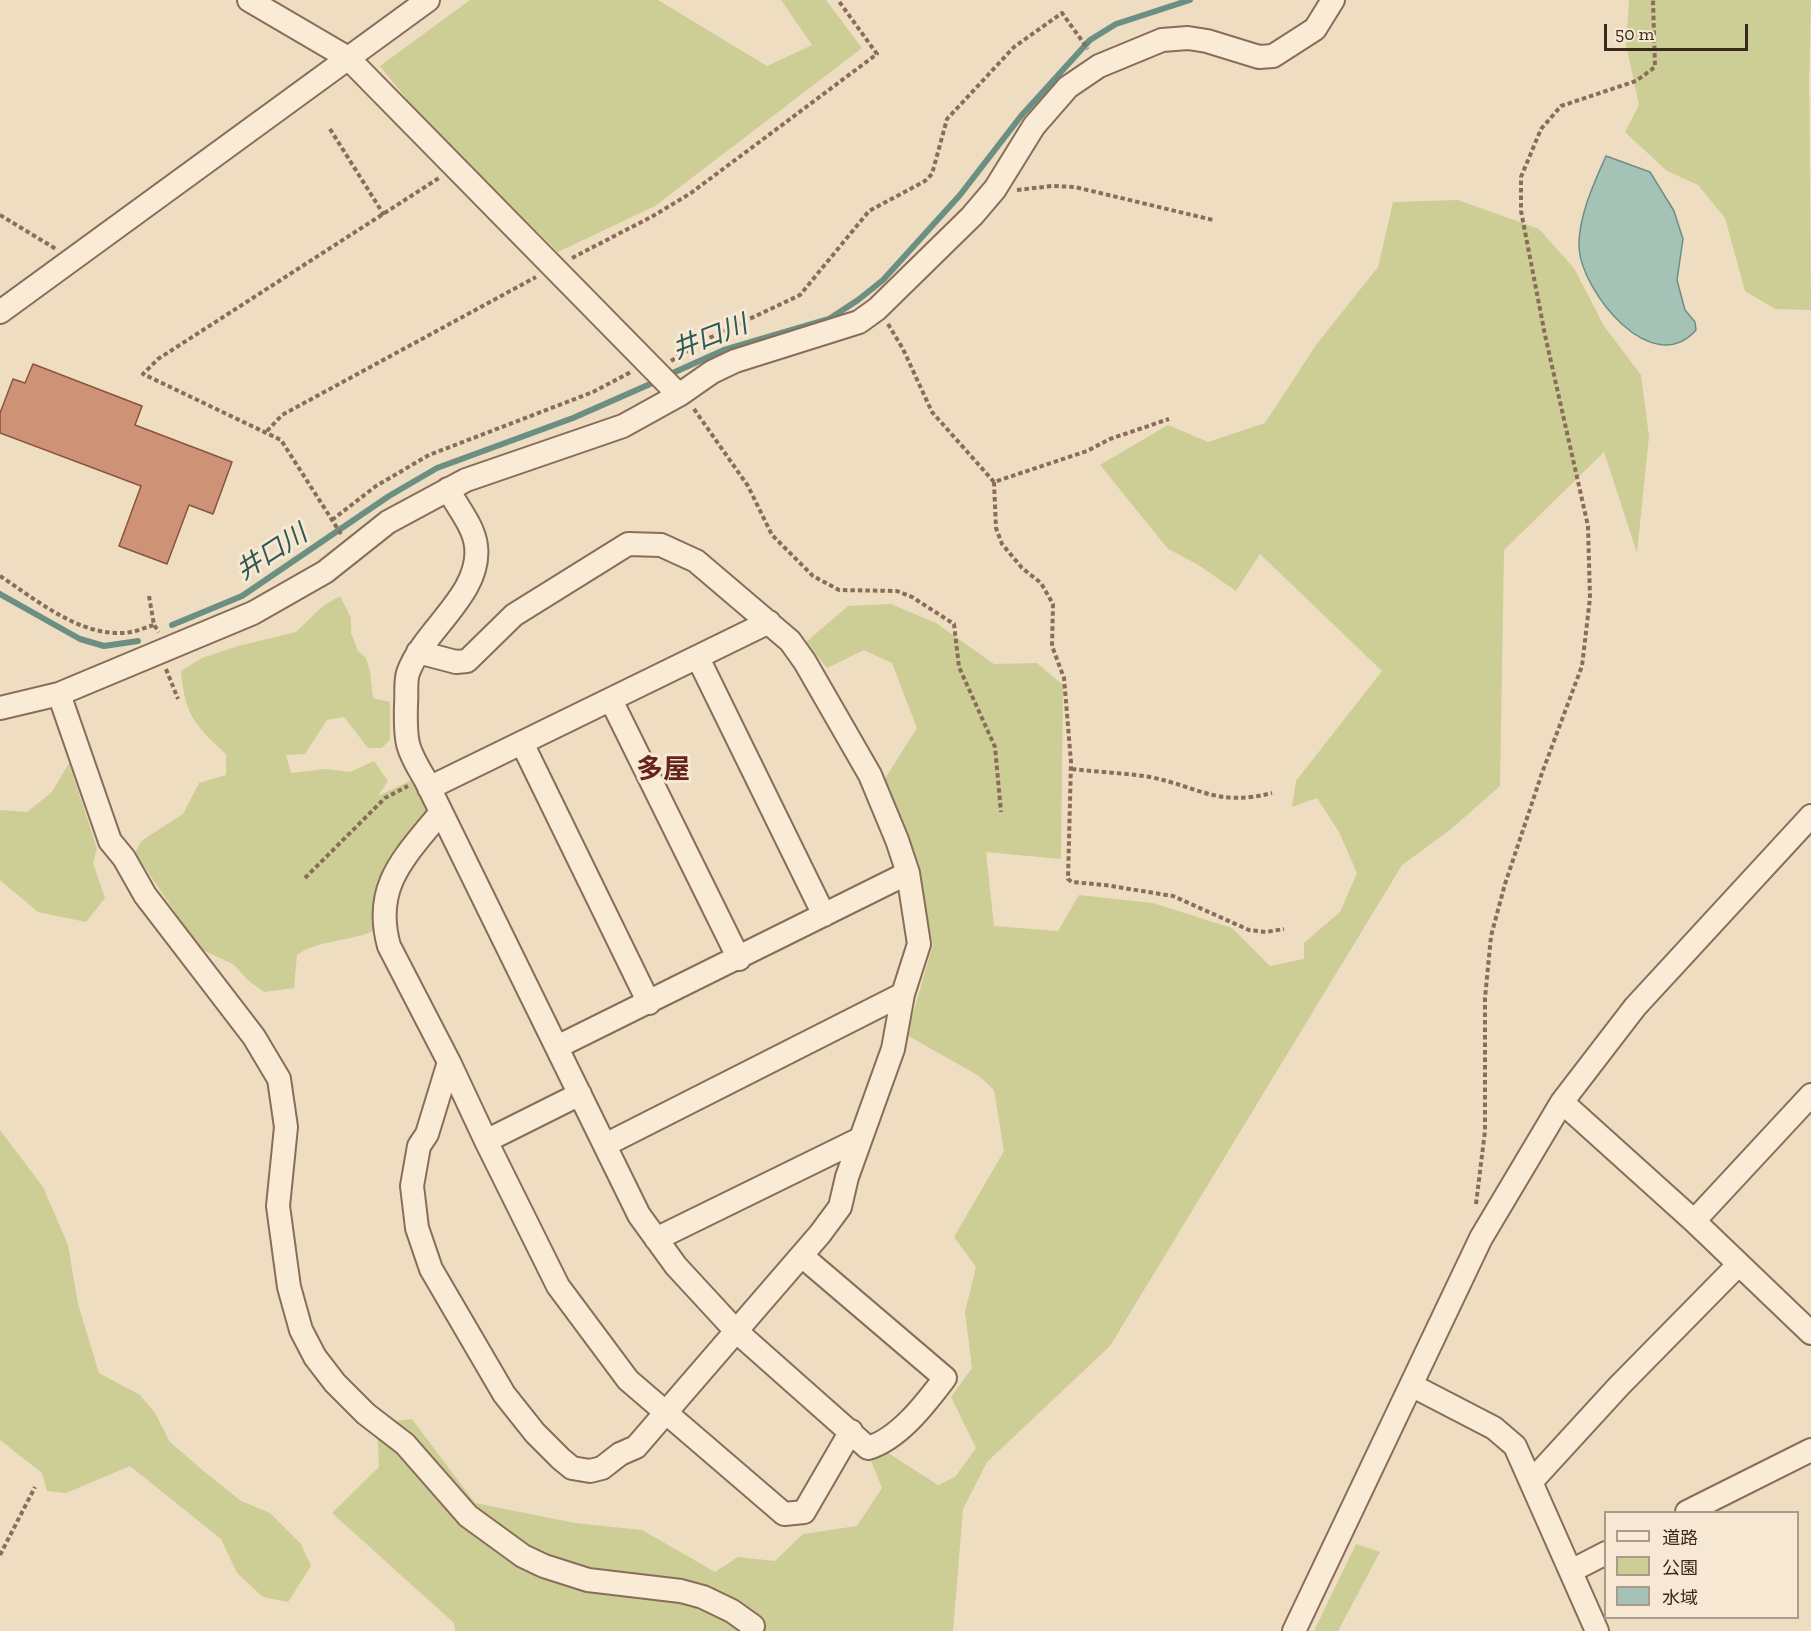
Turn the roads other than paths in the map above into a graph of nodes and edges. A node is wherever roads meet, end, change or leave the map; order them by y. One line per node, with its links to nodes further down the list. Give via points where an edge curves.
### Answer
1 (249, 0): 4 (street)
2 (428, 0): 4 (street)
3 (1333, 0): 6 (street, via 1315,29 1273,56 1259,57 1188,38 1162,40 1100,65 1068,87 1034,126 995,189 972,216 877,309 858,322 735,361)
4 (348, 58): 5 (street); 6 (street)
5 (0, 312)
6 (679, 395): 7 (street, via 623,426)
7 (448, 489): 9 (street, via 473,535 476,563 465,591); 11 (street, via 388,522 325,572 286,596)
8 (769, 622): 9 (street, via 696,561 661,545 628,544 514,615 467,661); 10 (street); 18 (street, via 790,641 836,713 870,775)
9 (418, 652): 15 (street, via 407,675 405,740)
10 (698, 658): 12 (street); 19 (street)
11 (59, 694): 13 (street); 45 (street, via 110,841 145,895 254,1037 279,1079 286,1127 279,1206 286,1272 297,1320 325,1371 357,1407 405,1444 468,1516 523,1556 588,1580 703,1597)
12 (611, 700): 14 (street); 20 (street)
13 (0, 708)
14 (522, 743): 15 (street); 22 (street)
15 (427, 783): 16 (street)
16 (441, 812): 23 (street); 24 (street, via 398,866 387,893 384,918 389,946)
17 (1811, 816): 27 (street, via 1635,1007)
18 (908, 873): 19 (street); 21 (street, via 919,944)
19 (824, 915): 20 (street)
20 (739, 959): 22 (street)
21 (903, 994): 28 (street, via 892,1049); 30 (street)
22 (650, 1002): 23 (street)
23 (557, 1047): 25 (street)
24 (449, 1062): 29 (street); 38 (street, via 427,1134 419,1146 412,1186 413,1209 431,1269 504,1394 572,1468 590,1471 636,1447)
25 (580, 1094): 29 (street); 30 (street)
26 (1811, 1095): 31 (street)
27 (1562, 1102): 31 (street); 37 (street, via 1481,1238)
28 (860, 1139): 32 (street); 33 (street, via 840,1207)
29 (486, 1141): 38 (street, via 558,1286 628,1380)
30 (605, 1145): 32 (street, via 639,1215)
31 (1694, 1221): 34 (street)
32 (656, 1239): 35 (street)
33 (802, 1256): 35 (street); 39 (street, via 945,1378 884,1443 868,1448)
34 (1739, 1264): 36 (street); 41 (street, via 1618,1386)
35 (736, 1331): 38 (street); 39 (street)
36 (1811, 1333)
37 (1411, 1385): 41 (street, via 1508,1437); 46 (street)
38 (664, 1413): 39 (street, via 784,1514 804,1512)
39 (851, 1431)
40 (1811, 1450): 42 (street)
41 (1531, 1482): 44 (street)
42 (1689, 1511)
43 (1604, 1554): 44 (street)
44 (1570, 1571): 47 (street)
45 (753, 1626)
46 (1294, 1631)
47 (1597, 1631)

